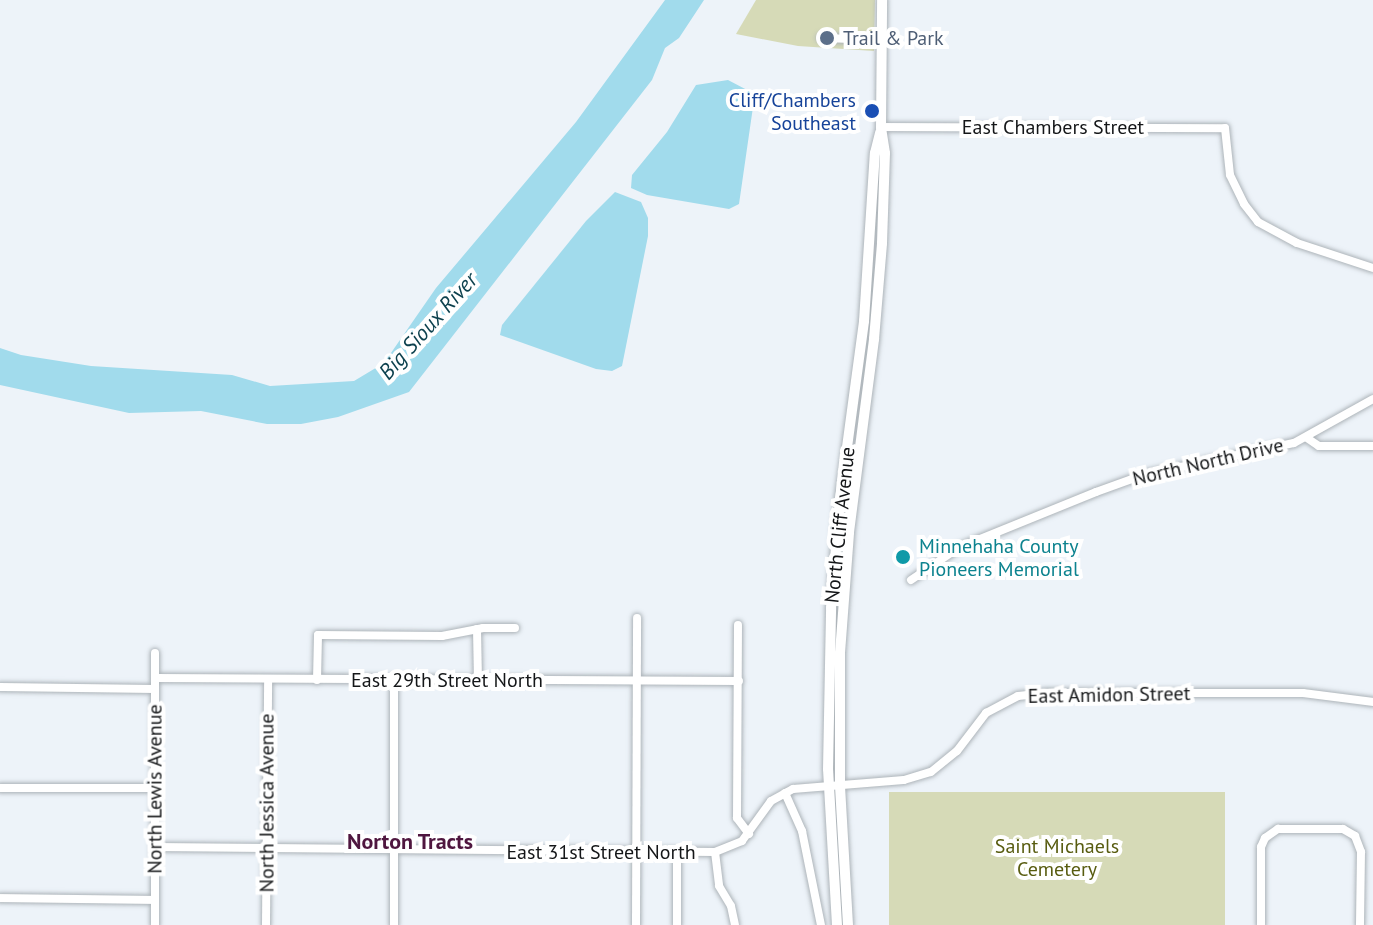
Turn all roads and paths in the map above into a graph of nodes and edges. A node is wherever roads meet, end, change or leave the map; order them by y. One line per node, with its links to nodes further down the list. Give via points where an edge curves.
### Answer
1 (882, 0): 3 (main road, North Cliff Avenue)
2 (821, 38): 3 (street)
3 (882, 40): 4 (main road, North Cliff Avenue)
4 (881, 127): 5 (street, East Chambers Street, via 1225,128 1230,175 1258,222 1297,243); 25 (main road, North Cliff Avenue, via 834,567 829,654)
5 (1373, 268)
6 (1373, 399): 7 (street, North North Drive)
7 (1307, 438): 8 (street, via 1319,446); 9 (street, North North Drive, via 1128,480 958,548)
8 (1373, 446)
9 (911, 580)
10 (637, 618): 20 (street)
11 (738, 625): 21 (street)
12 (515, 628): 13 (street)
13 (477, 629): 17 (street, via 442,636 318,635); 19 (street)
14 (155, 653): 15 (street, North Lewis Avenue)
15 (155, 678): 16 (street, East 29th Street North); 23 (street, North Lewis Avenue)
16 (268, 680): 17 (street, East 29th Street North); 31 (street, North Jessica Avenue)
17 (317, 680): 18 (street, East 29th Street North)
18 (394, 680): 19 (street, East 29th Street North); 32 (street)
19 (478, 680): 20 (street, East 29th Street North)
20 (637, 681): 21 (street, East 29th Street North); 34 (street)
21 (739, 681): 29 (street, via 737,818)
22 (0, 687): 23 (street)
23 (155, 689): 27 (street, North Lewis Avenue)
24 (1373, 702): 25 (street, East Amidon Street, via 1303,693 1025,695 991,709 949,759 931,772 904,780)
25 (834, 786): 28 (street); 45 (main road, North Cliff Avenue); 46 (main road, North Cliff Avenue)
26 (0, 788): 27 (street)
27 (155, 788): 30 (street, North Lewis Avenue)
28 (785, 793): 29 (street, East 31st Street North, via 771,801); 44 (street, via 802,831)
29 (749, 834): 33 (street, East 31st Street North)
30 (155, 847): 31 (street, East 31st Street North); 37 (street, North Lewis Avenue)
31 (267, 849): 32 (street, East 31st Street North); 39 (street, North Jessica Avenue)
32 (394, 850): 34 (street, East 31st Street North); 40 (street)
33 (715, 852): 35 (street, East 31st Street North); 43 (street, via 719,886)
34 (637, 853): 35 (street, East 31st Street North); 41 (street)
35 (677, 853): 42 (street)
36 (0, 898): 37 (street)
37 (155, 900): 38 (street, North Lewis Avenue)
38 (155, 925)
39 (266, 925)
40 (394, 925)
41 (636, 925)
42 (677, 925)
43 (735, 925)
44 (821, 925)
45 (837, 925)
46 (848, 925)
47 (1261, 925): 48 (street, via 1261,847 1278,829 1343,829 1355,836 1361,852)
48 (1360, 925)

